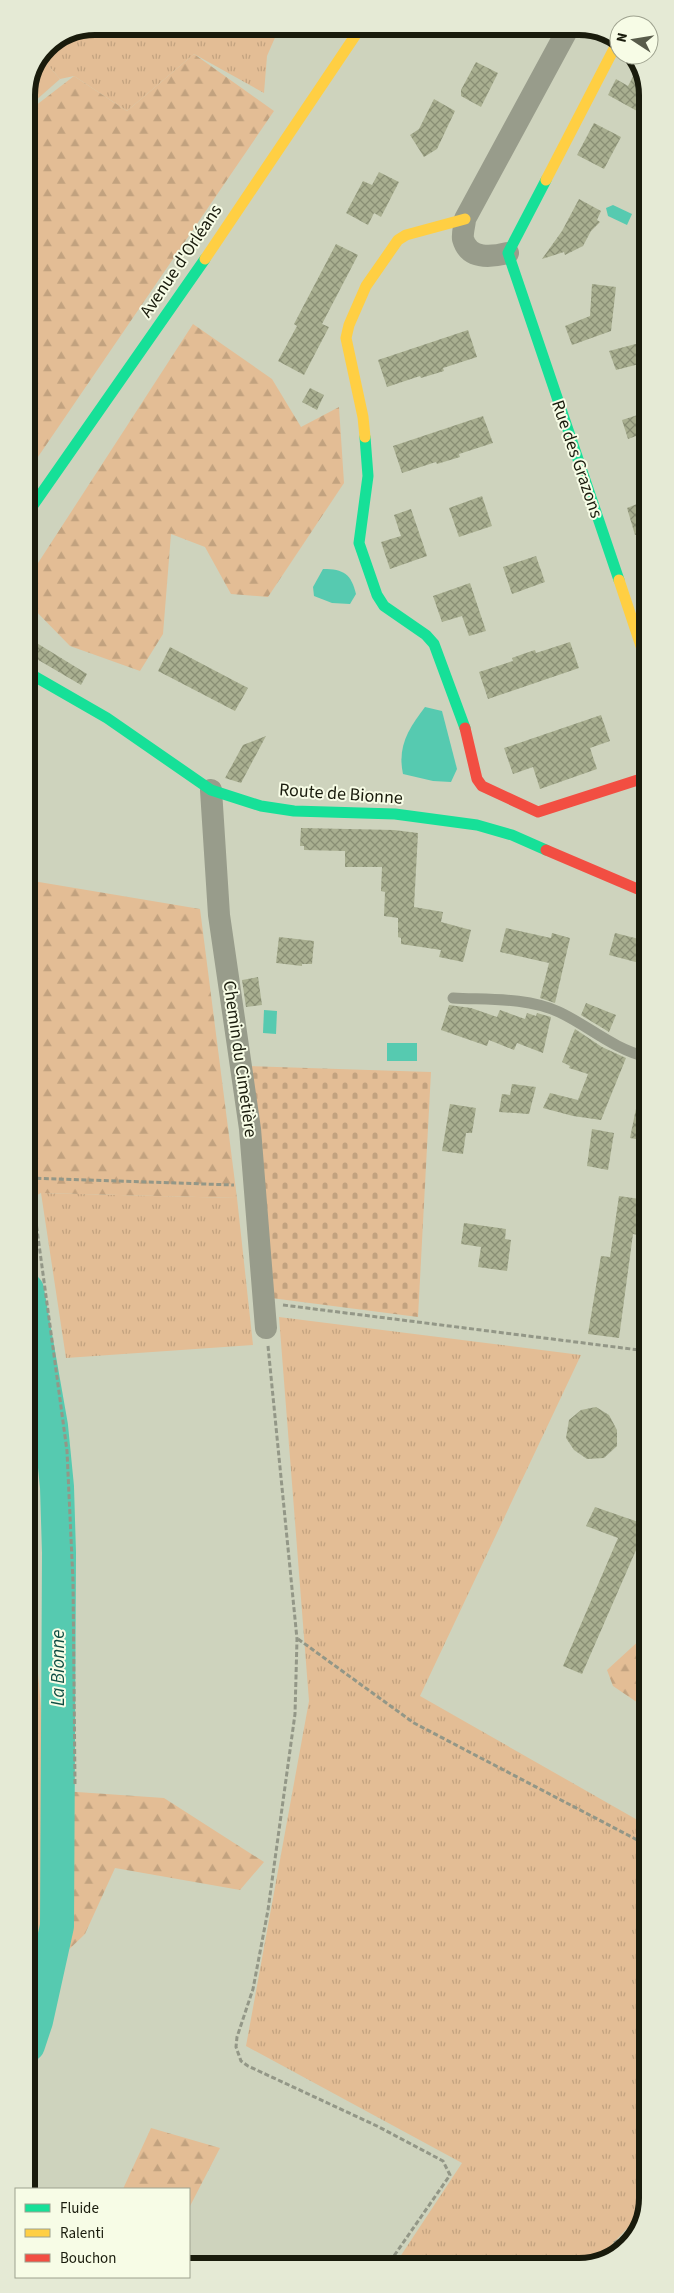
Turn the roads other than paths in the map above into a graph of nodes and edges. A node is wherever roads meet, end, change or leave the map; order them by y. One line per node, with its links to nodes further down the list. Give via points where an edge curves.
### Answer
1 (356, 35): 6 (street, Avenue d'Orléans, via 168,313)
2 (565, 35): 4 (street)
3 (609, 57): 5 (street)
4 (465, 219): 5 (street, via 463,239 470,249 481,256); 9 (street, via 398,240 361,294 347,330 346,338 364,417 368,476 359,544 384,606 434,644 467,733 477,779 482,786 538,812)
5 (508, 253): 7 (street, Rue des Grazons)
6 (35, 501)
7 (639, 640)
8 (35, 677): 10 (street, Route de Bionne, via 108,718)
9 (639, 779)
10 (211, 790): 11 (street, Route de Bionne, via 261,806 294,811 395,814 478,825 512,835); 14 (street, Chemin du Cimetière, via 219,915 250,1129)
11 (639, 890)
12 (453, 998): 13 (lane, via 541,1006 559,1012 622,1050)
13 (639, 1055)
14 (266, 1328)

